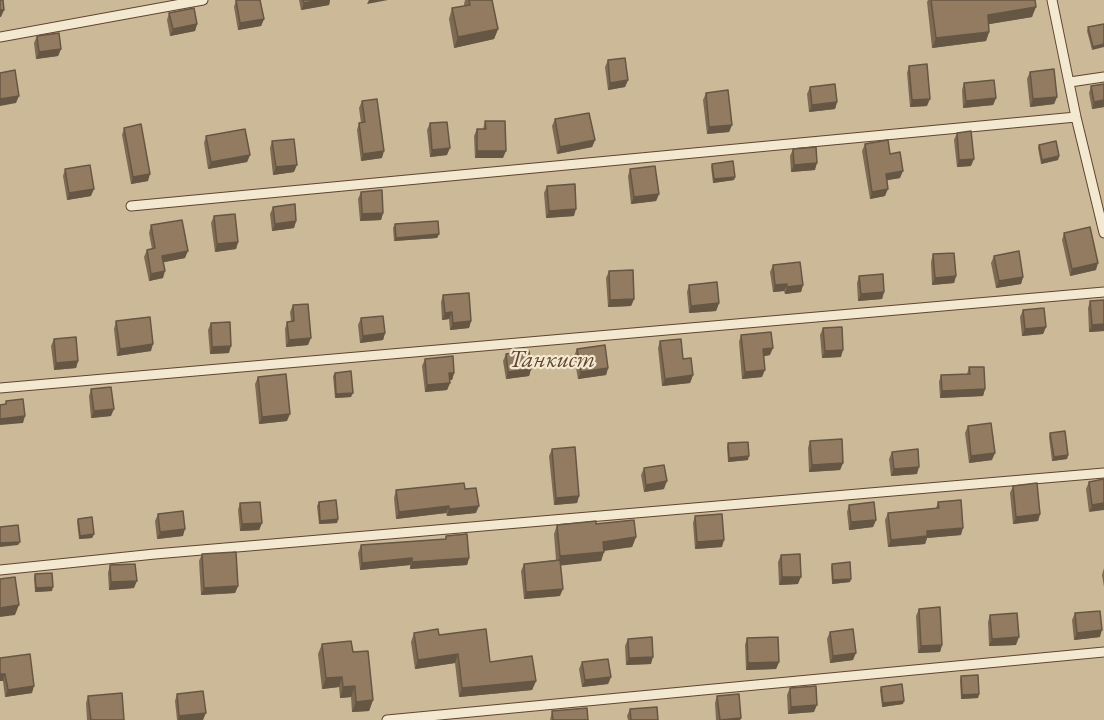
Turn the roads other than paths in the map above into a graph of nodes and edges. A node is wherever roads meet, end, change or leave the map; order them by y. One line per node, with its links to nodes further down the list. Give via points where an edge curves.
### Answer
1 (203, 0): 3 (lane)
2 (1052, 0): 5 (lane)
3 (0, 37)
4 (1104, 77): 5 (lane)
5 (1070, 82): 6 (lane)
6 (1076, 117): 7 (lane); 8 (lane)
7 (131, 206)
8 (1104, 233)
9 (1104, 292): 10 (lane)
10 (0, 388)
11 (1104, 473): 12 (lane)
12 (0, 570)
13 (1104, 652): 14 (lane)
14 (387, 720)

